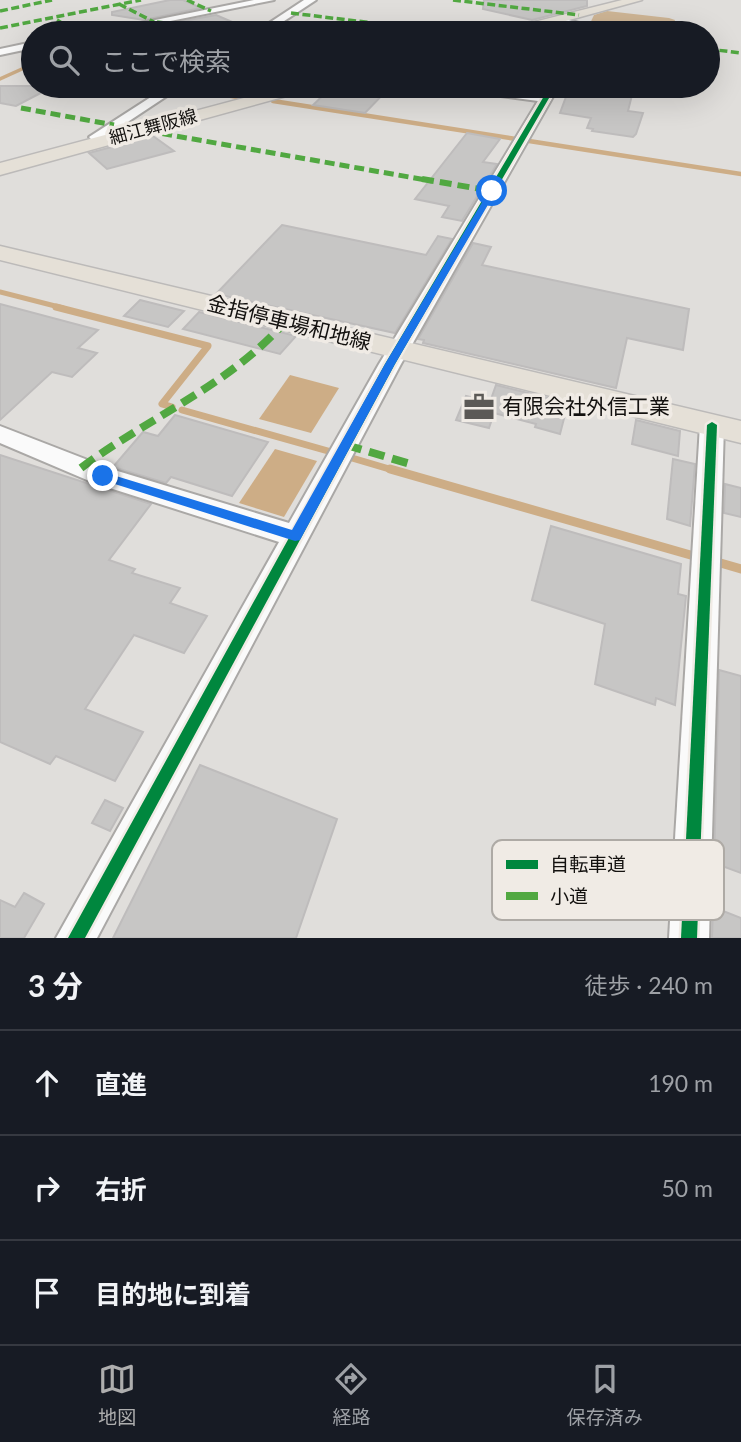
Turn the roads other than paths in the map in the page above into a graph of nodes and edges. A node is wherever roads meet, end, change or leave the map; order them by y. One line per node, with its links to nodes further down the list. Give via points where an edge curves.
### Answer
1 (269, 0): 5 (street)
2 (311, 0): 6 (street)
3 (629, 1): 4 (main road)
4 (562, 19): 7 (main road); 8 (street)
5 (159, 21)
6 (278, 21)
7 (554, 21)
8 (567, 21)
9 (21, 48): 10 (street)
10 (0, 52)
11 (157, 98): 14 (street, via 96,137)
12 (261, 98): 14 (main road, 細江舞阪線)
13 (547, 98): 17 (street)
14 (101, 141): 15 (main road, 細江舞阪線)
15 (0, 169)
16 (0, 253): 17 (main road, 金指停車場和地線)
17 (400, 350): 18 (main road, 金指停車場和地線); 20 (street)
18 (726, 429): 21 (street)
19 (0, 435): 20 (street, via 103,476)
20 (295, 536): 23 (street)
21 (696, 840)
22 (690, 920): 24 (street)
23 (76, 938)
24 (689, 938)

